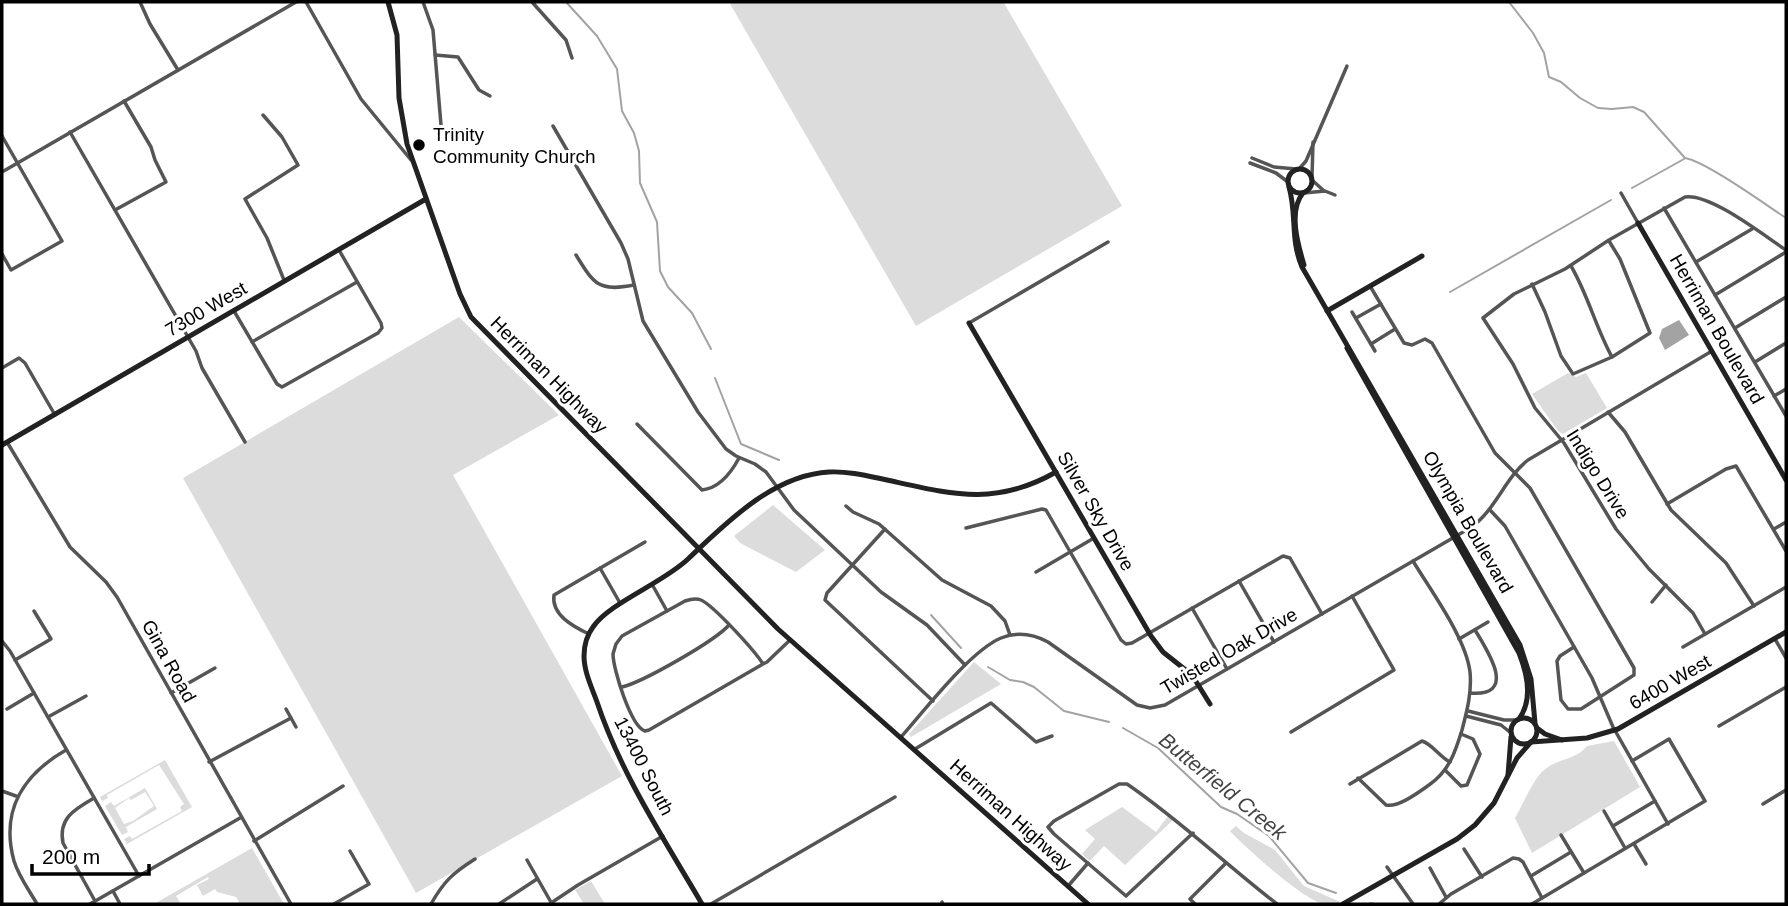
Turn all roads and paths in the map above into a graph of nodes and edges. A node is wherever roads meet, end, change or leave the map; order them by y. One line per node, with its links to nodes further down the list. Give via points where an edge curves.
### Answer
1 (140, 2): 10 (street)
2 (296, 2): 10 (street)
3 (306, 2): 19 (street, via 361,99)
4 (388, 2): 19 (street, Herriman Highway, via 397,34 401,110)
5 (423, 2): 7 (street, via 433,26)
6 (532, 2): 8 (street, via 566,40)
7 (435, 55): 11 (street, via 458,57 479,90); 14 (street)
8 (572, 58)
9 (1347, 66): 18 (street)
10 (178, 70): 12 (street)
11 (490, 96)
12 (124, 101): 16 (street); 31 (street, via 166,182)
13 (262, 115): 43 (street, via 282,137 298,166 245,199)
14 (441, 125)
15 (553, 126): 47 (street, via 621,243)
16 (69, 132): 20 (street); 31 (street)
17 (2, 136): 20 (street)
18 (1313, 142): 21 (street, via 1306,161); 23 (street)
19 (412, 162): 29 (street, Herriman Highway)
20 (17, 163): 22 (street); 38 (street, via 62,242 11,270)
21 (1297, 169): 23 (street); 24 (street, via 1289,174); 24 (street, via 1251,161 1276,173)
22 (2, 172)
23 (1312, 178): 25 (street); 26 (street)
24 (1288, 185): 26 (street); 45 (street, Olympia Boulevard, via 1295,248)
25 (1325, 191): 26 (street); 28 (street)
26 (1303, 193): 45 (street, Olympia Boulevard, via 1297,204 1297,231)
27 (1621, 193): 32 (street, Herriman Boulevard)
28 (1335, 195)
29 (426, 199): 36 (street, 7300 West); 92 (street, Herriman Highway, via 471,317)
30 (1664, 208): 32 (street); 33 (street, via 1681,198 1699,197); 41 (street)
31 (115, 211): 59 (street)
32 (1638, 223): 34 (street); 64 (street, Herriman Boulevard)
33 (1752, 229): 37 (street); 41 (street)
34 (1609, 240): 42 (street); 65 (street, via 1650,333)
35 (1108, 242): 56 (street)
36 (339, 250): 43 (street, 7300 West); 44 (street)
37 (1786, 251): 49 (street)
38 (2, 254)
39 (576, 255): 47 (street, via 601,287)
40 (1422, 256): 48 (street)
41 (1696, 262): 49 (street)
42 (1571, 266): 46 (street); 65 (street)
43 (285, 281): 52 (street, 7300 West)
44 (358, 281): 60 (street); 60 (street, via 381,323 378,333 282,387)
45 (1312, 284): 53 (street, Olympia Boulevard)
46 (1532, 284): 65 (street, via 1573,374); 74 (street, Indigo Drive, via 1483,318 1535,408)
47 (634, 285): 77 (street, via 649,332 698,412 726,449)
48 (1370, 286): 51 (street); 53 (street)
49 (1715, 295): 57 (street)
50 (1786, 297): 57 (street)
51 (1381, 304): 55 (street); 58 (street)
52 (234, 311): 59 (street, 7300 West); 60 (street)
53 (1327, 311): 89 (street, Olympia Boulevard)
54 (1352, 313): 55 (street)
55 (1356, 318): 62 (street)
56 (969, 323): 78 (street, Silver Sky Drive)
57 (1735, 328): 66 (street)
58 (1395, 329): 62 (street); 79 (street, via 1406,345 1431,341 1495,453)
59 (188, 338): 71 (street, 7300 West); 75 (street)
60 (253, 342)
61 (1786, 343): 66 (street)
62 (1371, 344): 63 (street)
63 (1375, 351)
64 (1712, 351): 70 (street, Twisted Oak Drive); 80 (street, Herriman Boulevard)
65 (1612, 357)
66 (1755, 362): 69 (street)
67 (2, 369): 71 (street, via 19,358 25,363)
68 (1786, 388): 69 (street)
69 (1774, 396): 72 (street)
70 (1608, 412): 74 (street, Twisted Oak Drive); 82 (street, via 1625,432)
71 (55, 415): 76 (street, 7300 West)
72 (1786, 416)
73 (637, 424): 77 (street, via 702,490 724,479)
74 (1562, 439): 79 (street, Twisted Oak Drive); 100 (street, Indigo Drive, via 1616,529)
75 (245, 442)
76 (4, 444): 136 (street, Gina Road, via 70,547 117,597)
77 (739, 458): 81 (street, via 764,469)
78 (1056, 472): 81 (street, via 1018,490 986,496 956,495 841,472 807,476); 90 (street, Silver Sky Drive)
79 (1515, 473): 84 (street, Twisted Oak Drive); 139 (street, via 1532,492 1634,670 1632,679)
80 (1786, 480)
81 (778, 489): 92 (street, via 729,519); 96 (street, via 793,510)
82 (1667, 504): 88 (street, via 1736,466); 106 (street, via 1726,563)
83 (846, 506): 87 (street)
84 (1490, 510): 89 (street, Twisted Oak Drive); 124 (street, via 1505,526)
85 (1786, 522): 88 (street)
86 (966, 528): 94 (street, via 1045,510)
87 (885, 529): 96 (street); 118 (street, via 936,575 995,608)
88 (1774, 529): 93 (street)
89 (1455, 536): 95 (street, Twisted Oak Drive); 147 (street, Olympia Boulevard, via 1522,659 1527,695 1526,708); 148 (street, Olympia Boulevard, via 1523,652)
90 (1094, 538): 94 (street); 115 (street, Silver Sky Drive)
91 (645, 542): 97 (street)
92 (699, 548): 101 (street); 121 (street, Herriman Highway)
93 (1786, 551)
94 (1070, 552): 98 (street); 115 (street, via 1122,642 1130,644)
95 (1413, 561): 103 (street, Twisted Oak Drive); 119 (street)
96 (852, 565): 129 (street, via 927,625); 140 (street, via 827,593 826,603)
97 (600, 568): 105 (street); 116 (street, via 554,597 566,620)
98 (1036, 572)
99 (1239, 581): 107 (street); 110 (street, via 1287,556); 123 (street)
100 (1667, 585): 104 (street); 117 (street, Indigo Drive)
101 (653, 586): 105 (street); 109 (street)
102 (1786, 587): 106 (street)
103 (1352, 596): 110 (street, Twisted Oak Drive); 152 (street, via 1394,670)
104 (1652, 602)
105 (621, 604): 116 (street, via 598,620)
106 (1754, 606): 117 (street)
107 (1192, 608): 115 (street); 131 (street)
108 (34, 611): 127 (street, via 51,639)
109 (667, 611): 112 (street, via 685,601 699,600); 133 (street, via 616,644 613,657)
110 (1322, 614): 123 (street, Twisted Oak Drive)
111 (1488, 622): 113 (street)
112 (729, 625): 128 (street); 133 (street, via 716,637)
113 (1475, 629): 119 (street); 137 (street, via 1497,680 1484,694)
114 (1786, 632): 120 (street, 6400 West)
115 (1149, 633): 132 (street, Silver Sky Drive)
116 (589, 634): 182 (street, 13400 South, via 584,663 608,735)
117 (1705, 634): 125 (street)
118 (1010, 635): 129 (street, via 989,644); 132 (street, Twisted Oak Drive, via 1044,639 1141,706 1165,705)
119 (1459, 639): 137 (street, via 1469,665)
120 (1775, 639): 126 (street); 151 (street, 6400 West)
121 (790, 640): 128 (street); 156 (street, Herriman Highway)
122 (2, 641): 127 (street)
123 (1274, 642): 131 (street, Twisted Oak Drive)
124 (1574, 647): 139 (street); 139 (street, via 1557,660 1563,705 1577,710)
125 (1683, 647)
126 (1786, 658)
127 (15, 660): 135 (street)
128 (763, 664): 133 (street, via 643,731 634,722)
129 (965, 666): 140 (street)
130 (215, 668): 136 (street)
131 (1227, 669): 132 (street, Twisted Oak Drive)
132 (1199, 685): 141 (street, Silver Sky Drive)
133 (622, 687)
134 (1786, 687): 149 (street)
135 (34, 693): 142 (street); 145 (street)
136 (171, 693): 162 (street, Gina Road)
137 (1470, 693): 144 (street)
138 (86, 696): 145 (street)
139 (1600, 697): 151 (street)
140 (933, 701): 156 (street)
141 (1210, 704)
142 (7, 709)
143 (286, 709): 146 (street)
144 (1467, 713): 147 (street); 153 (street, via 1502,725); 154 (street)
145 (48, 717): 159 (street)
146 (291, 718): 150 (street); 162 (street)
147 (1518, 719): 148 (street); 153 (street)
148 (1535, 724): 157 (street); 158 (street)
149 (1719, 726)
150 (296, 727)
151 (1614, 730): 157 (street, 6400 West); 161 (street)
152 (1291, 732)
153 (1511, 733): 158 (street, via 1518,742); 165 (street)
154 (1461, 734): 163 (street); 164 (street, via 1473,739 1480,754 1465,787)
155 (1052, 736): 160 (street, via 1037,742 991,703)
156 (900, 738): 160 (street, Herriman Highway)
157 (1562, 740): 158 (street, 6400 West)
158 (1531, 742): 165 (street)
159 (66, 750): 171 (street, via 39,767); 173 (street)
160 (914, 750): 202 (street, Herriman Highway)
161 (1632, 761): 174 (street); 178 (street, via 1669,739 1705,802)
162 (209, 762): 177 (street, Gina Road)
163 (1450, 762): 164 (street); 166 (street, via 1422,741)
164 (1445, 770): 166 (street, via 1391,807)
165 (1507, 775): 198 (street, via 1494,803 1475,825)
166 (1358, 778): 167 (street)
167 (1350, 784)
168 (343, 786): 183 (street)
169 (1786, 790): 175 (street)
170 (2, 791): 171 (street)
171 (16, 796): 207 (street, via 10,848)
172 (895, 797): 216 (street)
173 (94, 798): 197 (street); 206 (street, via 70,813 62,833)
174 (1655, 801): 178 (street); 179 (street)
175 (1763, 804)
176 (1604, 811): 179 (street)
177 (240, 818): 183 (street, Gina Road); 197 (street)
178 (1668, 824): 184 (street)
179 (1613, 826): 186 (street)
180 (1193, 833): 191 (street, via 1126,896); 191 (street, via 1123,783 1048,827); 193 (street)
181 (1561, 835): 188 (street)
182 (663, 836): 214 (street); 215 (street, 13400 South)
183 (254, 841): 210 (street, Gina Road)
184 (1634, 844): 186 (street); 192 (street)
185 (1464, 849): 200 (street)
186 (1626, 849): 196 (street)
187 (350, 851): 211 (street, via 369,884)
188 (1571, 852): 196 (street); 199 (street)
189 (475, 859): 212 (street, via 443,883)
190 (527, 860): 201 (street)
191 (1088, 863): 202 (street)
192 (1646, 863)
193 (1225, 864): 218 (street, via 1190,899); 219 (street)
194 (1387, 867): 198 (street)
195 (1430, 868): 204 (street)
196 (1584, 873): 205 (street)
197 (139, 876): 203 (street)
198 (1392, 876): 220 (street); 221 (street)
199 (1531, 876): 200 (street, via 1523,862 1513,858); 205 (street)
200 (1482, 877): 204 (street)
201 (537, 879): 213 (street); 214 (street)
202 (1067, 887): 217 (street, Herriman Highway)
203 (113, 891): 206 (street); 209 (street)
204 (1446, 897): 222 (street)
205 (1542, 898): 223 (street)
206 (95, 901): 208 (street)
207 (37, 904)
208 (90, 904)
209 (120, 904)
210 (291, 904)
211 (334, 904)
212 (431, 904)
213 (499, 904)
214 (552, 904)
215 (702, 904)
216 (710, 904)
217 (1088, 904)
218 (1195, 904)
219 (1277, 904)
220 (1343, 904)
221 (1413, 904)
222 (1439, 904)
223 (1532, 904)

